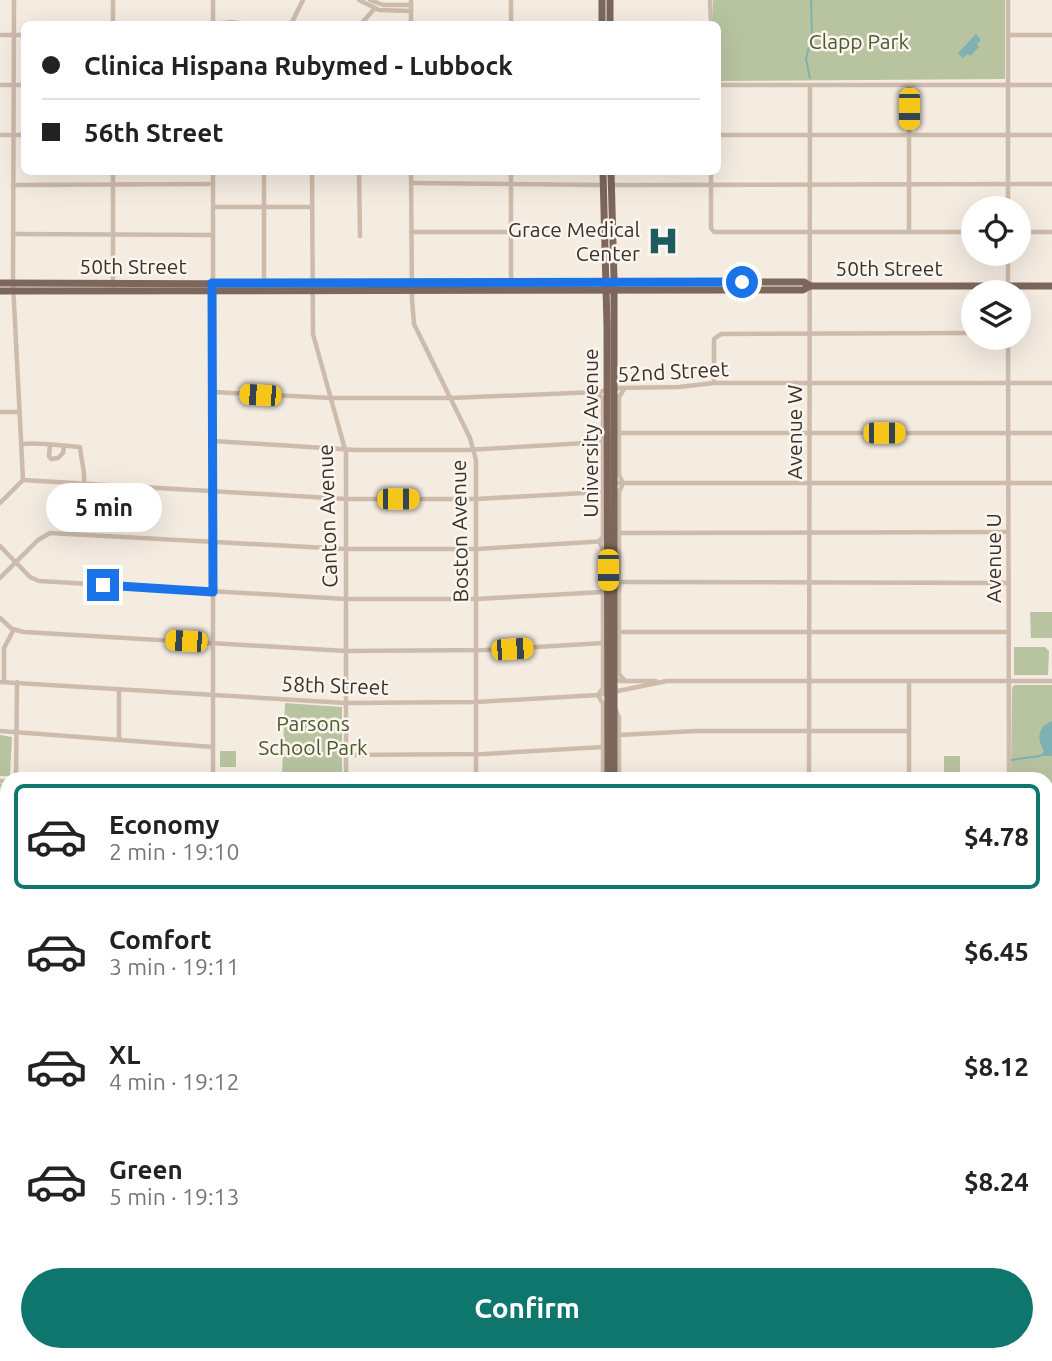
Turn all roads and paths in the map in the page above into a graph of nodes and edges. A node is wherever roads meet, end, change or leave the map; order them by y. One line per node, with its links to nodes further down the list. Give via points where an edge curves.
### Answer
1 (14, 0): 23 (street)
2 (113, 0): 14 (street)
3 (212, 0): 15 (street)
4 (303, 0): 16 (street)
5 (359, 0): 13 (street)
6 (370, 0): 13 (street)
7 (511, 0): 18 (street)
8 (602, 0): 19 (main road)
9 (610, 0): 20 (main road)
10 (710, 0): 21 (street)
11 (1008, 0): 25 (street)
12 (411, 5): 13 (street)
13 (376, 6): 17 (street)
14 (113, 21)
15 (213, 21)
16 (292, 21)
17 (364, 21)
18 (511, 21)
19 (602, 21)
20 (610, 21)
21 (711, 21)
22 (0, 35): 23 (street)
23 (14, 35): 24 (street); 28 (street)
24 (21, 35)
25 (1008, 35): 26 (street); 33 (street)
26 (1052, 35)
27 (0, 85): 28 (street)
28 (13, 85): 29 (street); 36 (street)
29 (21, 85)
30 (721, 85): 31 (street)
31 (810, 85): 32 (street); 39 (street, Avenue W)
32 (909, 85): 33 (street); 40 (street)
33 (1008, 85): 34 (street); 41 (street)
34 (1052, 85)
35 (0, 135): 36 (street)
36 (13, 135): 37 (street); 61 (street)
37 (21, 135)
38 (721, 135): 39 (street)
39 (810, 135): 40 (street); 57 (street, Avenue W)
40 (909, 135): 41 (street); 58 (street)
41 (1008, 135): 42 (street); 59 (street)
42 (1052, 135)
43 (113, 175): 53 (street)
44 (213, 175): 54 (street)
45 (264, 175): 65 (street)
46 (312, 175): 66 (street, Canton Avenue)
47 (359, 175): 77 (street)
48 (411, 175): 52 (street, Boston Avenue)
49 (511, 175): 55 (street)
50 (607, 175): 62 (main road, University Avenue)
51 (711, 175): 56 (street)
52 (411, 183): 55 (street); 67 (street, Boston Avenue)
53 (113, 184): 54 (street); 61 (street); 75 (street)
54 (213, 184): 64 (street)
55 (511, 184): 62 (street); 68 (street)
56 (711, 184): 57 (street); 62 (street); 69 (street, via 712,231)
57 (810, 184): 58 (street); 69 (street, Avenue W)
58 (909, 184): 59 (street); 70 (street)
59 (1008, 184): 60 (street); 63 (street)
60 (1052, 184)
61 (13, 185): 74 (street)
62 (608, 185): 78 (main road, University Avenue)
63 (1008, 196)
64 (213, 207): 65 (street); 76 (street)
65 (264, 207): 66 (street); 80 (street)
66 (312, 207): 86 (street, Canton Avenue)
67 (411, 232): 68 (street); 87 (street, Boston Avenue)
68 (511, 232): 88 (street)
69 (810, 232): 70 (street); 81 (street, Avenue W)
70 (909, 232): 71 (street)
71 (961, 232)
72 (1031, 232): 73 (street)
73 (1052, 232)
74 (13, 234): 75 (street); 83 (street)
75 (113, 234): 76 (street); 84 (street)
76 (213, 234): 85 (street)
77 (359, 236)
78 (611, 281): 81 (main road, 50th Street, via 804,282); 88 (main road, 50th Street); 92 (main road, University Avenue)
79 (0, 283): 83 (main road, 50th Street)
80 (264, 283): 85 (main road, 50th Street); 86 (main road, 50th Street)
81 (810, 286): 90 (main road, 50th Street); 92 (main road, 50th Street, via 803,290); 93 (street, Avenue W)
82 (1052, 286): 89 (main road, 50th Street)
83 (13, 287): 84 (main road, 50th Street); 91 (main road, 50th Street); 107 (street)
84 (113, 287): 85 (main road, 50th Street)
85 (212, 287): 86 (main road, 50th Street); 103 (street)
86 (312, 287): 87 (main road, 50th Street); 104 (street, Canton Avenue, via 313,334)
87 (411, 287): 88 (main road, 50th Street); 105 (street, Boston Avenue, via 416,329)
88 (511, 287): 92 (main road, 50th Street)
89 (1031, 287)
90 (961, 288)
91 (0, 290)
92 (611, 291): 101 (main road, University Avenue)
93 (810, 333): 94 (street); 96 (street, via 717,336); 97 (street, Avenue W)
94 (961, 333)
95 (1008, 350): 98 (street, Avenue U)
96 (714, 383): 97 (street, 52nd Street); 100 (street, 52nd Street)
97 (810, 383): 98 (street, 52nd Street); 109 (street, Avenue W)
98 (1008, 383): 99 (street, 52nd Street); 110 (street, Avenue U)
99 (1052, 383)
100 (624, 388): 101 (street, 52nd Street); 108 (street, via 619,397)
101 (611, 390): 102 (street, 52nd Street); 121 (main road, University Avenue)
102 (597, 392): 105 (street, 52nd Street); 113 (street, via 603,399)
103 (213, 393): 104 (street, 52nd Street); 112 (street)
104 (331, 398): 105 (street, 52nd Street); 118 (street, Canton Avenue)
105 (451, 398): 117 (street, Boston Avenue)
106 (0, 412): 107 (street)
107 (20, 412): 114 (street)
108 (619, 433): 109 (street); 122 (street, via 619,475)
109 (810, 433): 110 (street); 123 (street, Avenue W)
110 (1008, 433): 111 (street); 124 (street, Avenue U)
111 (1052, 433)
112 (213, 441): 118 (street); 126 (street)
113 (603, 442): 117 (street); 127 (street)
114 (22, 444): 115 (street); 119 (street)
115 (50, 445): 116 (street); 116 (street, via 51,459 58,458)
116 (64, 446): 120 (street, via 80,447)
117 (474, 449): 118 (street); 129 (street, Boston Avenue)
118 (345, 450): 128 (street, Canton Avenue)
119 (23, 480): 120 (street); 130 (street)
120 (84, 483): 126 (street)
121 (611, 483): 122 (street); 135 (main road, University Avenue)
122 (624, 483): 123 (street); 132 (street, via 619,492)
123 (810, 483): 124 (street); 133 (street, Avenue W)
124 (1008, 483): 125 (street); 131 (street, Avenue U)
125 (1052, 483)
126 (213, 491): 128 (street); 134 (street)
127 (603, 492): 129 (street); 135 (street)
128 (346, 499): 129 (street); 137 (street, Canton Avenue)
129 (476, 499): 138 (street, Boston Avenue)
130 (0, 503)
131 (1008, 532): 133 (street); 143 (street, Avenue U)
132 (619, 533): 133 (street); 141 (street)
133 (810, 533): 142 (street, Avenue W)
134 (213, 541): 137 (street); 139 (street, via 50,533); 144 (street)
135 (607, 541): 138 (street); 145 (street); 157 (main road, University Avenue); 167 (main road, University Avenue)
136 (0, 546): 139 (street)
137 (346, 549): 138 (street); 146 (street, Canton Avenue)
138 (476, 549): 147 (street, Boston Avenue)
139 (16, 562): 140 (street); 144 (street, via 39,581)
140 (0, 578)
141 (618, 582): 142 (street); 150 (street)
142 (810, 582): 143 (street); 151 (street, Avenue W)
143 (1008, 583): 152 (street, Avenue U)
144 (213, 592): 146 (street); 153 (street)
145 (603, 592): 147 (street); 154 (street)
146 (346, 599): 147 (street); 155 (street, Canton Avenue)
147 (476, 599): 156 (street, Boston Avenue)
148 (0, 618): 149 (street)
149 (13, 629): 153 (street); 163 (street, via 4,648)
150 (619, 632): 151 (street); 158 (street, via 619,674)
151 (810, 632): 152 (street); 160 (street, Avenue W)
152 (1009, 632): 165 (street, Avenue U)
153 (213, 643): 155 (street); 168 (street)
154 (603, 643): 156 (street); 169 (street, via 603,688)
155 (346, 651): 156 (street); 171 (street, Canton Avenue)
156 (476, 651): 170 (street, Boston Avenue)
157 (614, 677): 158 (street, 58th Street); 167 (main road, University Avenue)
158 (625, 681): 159 (street, 58th Street)
159 (667, 681): 160 (street, 58th Street); 167 (street, 58th Street)
160 (809, 681): 161 (street, 58th Street); 173 (street, Avenue W)
161 (909, 681): 165 (street, 58th Street); 174 (street)
162 (1052, 681): 165 (street, 58th Street)
163 (2, 682): 164 (street, 58th Street)
164 (17, 682): 166 (street, 58th Street); 176 (street)
165 (1009, 682): 193 (street, Avenue U)
166 (119, 689): 168 (street, 58th Street); 178 (street)
167 (611, 693): 169 (street, 58th Street); 172 (main road, University Avenue); 188 (main road, University Avenue)
168 (213, 695): 171 (street, 58th Street); 179 (street)
169 (598, 695): 170 (street, 58th Street); 180 (street, via 603,705)
170 (476, 702): 171 (street, 58th Street); 182 (street, Boston Avenue)
171 (346, 703): 181 (street, Canton Avenue)
172 (614, 705): 177 (street); 189 (main road, University Avenue)
173 (809, 731): 174 (street); 177 (street); 191 (street, Avenue W)
174 (909, 731): 192 (street)
175 (0, 732): 176 (street)
176 (17, 732): 178 (street); 183 (street)
177 (619, 734): 190 (street)
178 (119, 740): 179 (street)
179 (213, 747): 184 (street)
180 (603, 747): 182 (street); 187 (street)
181 (346, 755): 182 (street); 185 (street, Canton Avenue)
182 (476, 755): 186 (street, Boston Avenue)
183 (16, 772)
184 (213, 772)
185 (346, 772)
186 (476, 772)
187 (605, 772)
188 (606, 772)
189 (616, 772)
190 (616, 772)
191 (809, 772)
192 (909, 772)
193 (1009, 772)

